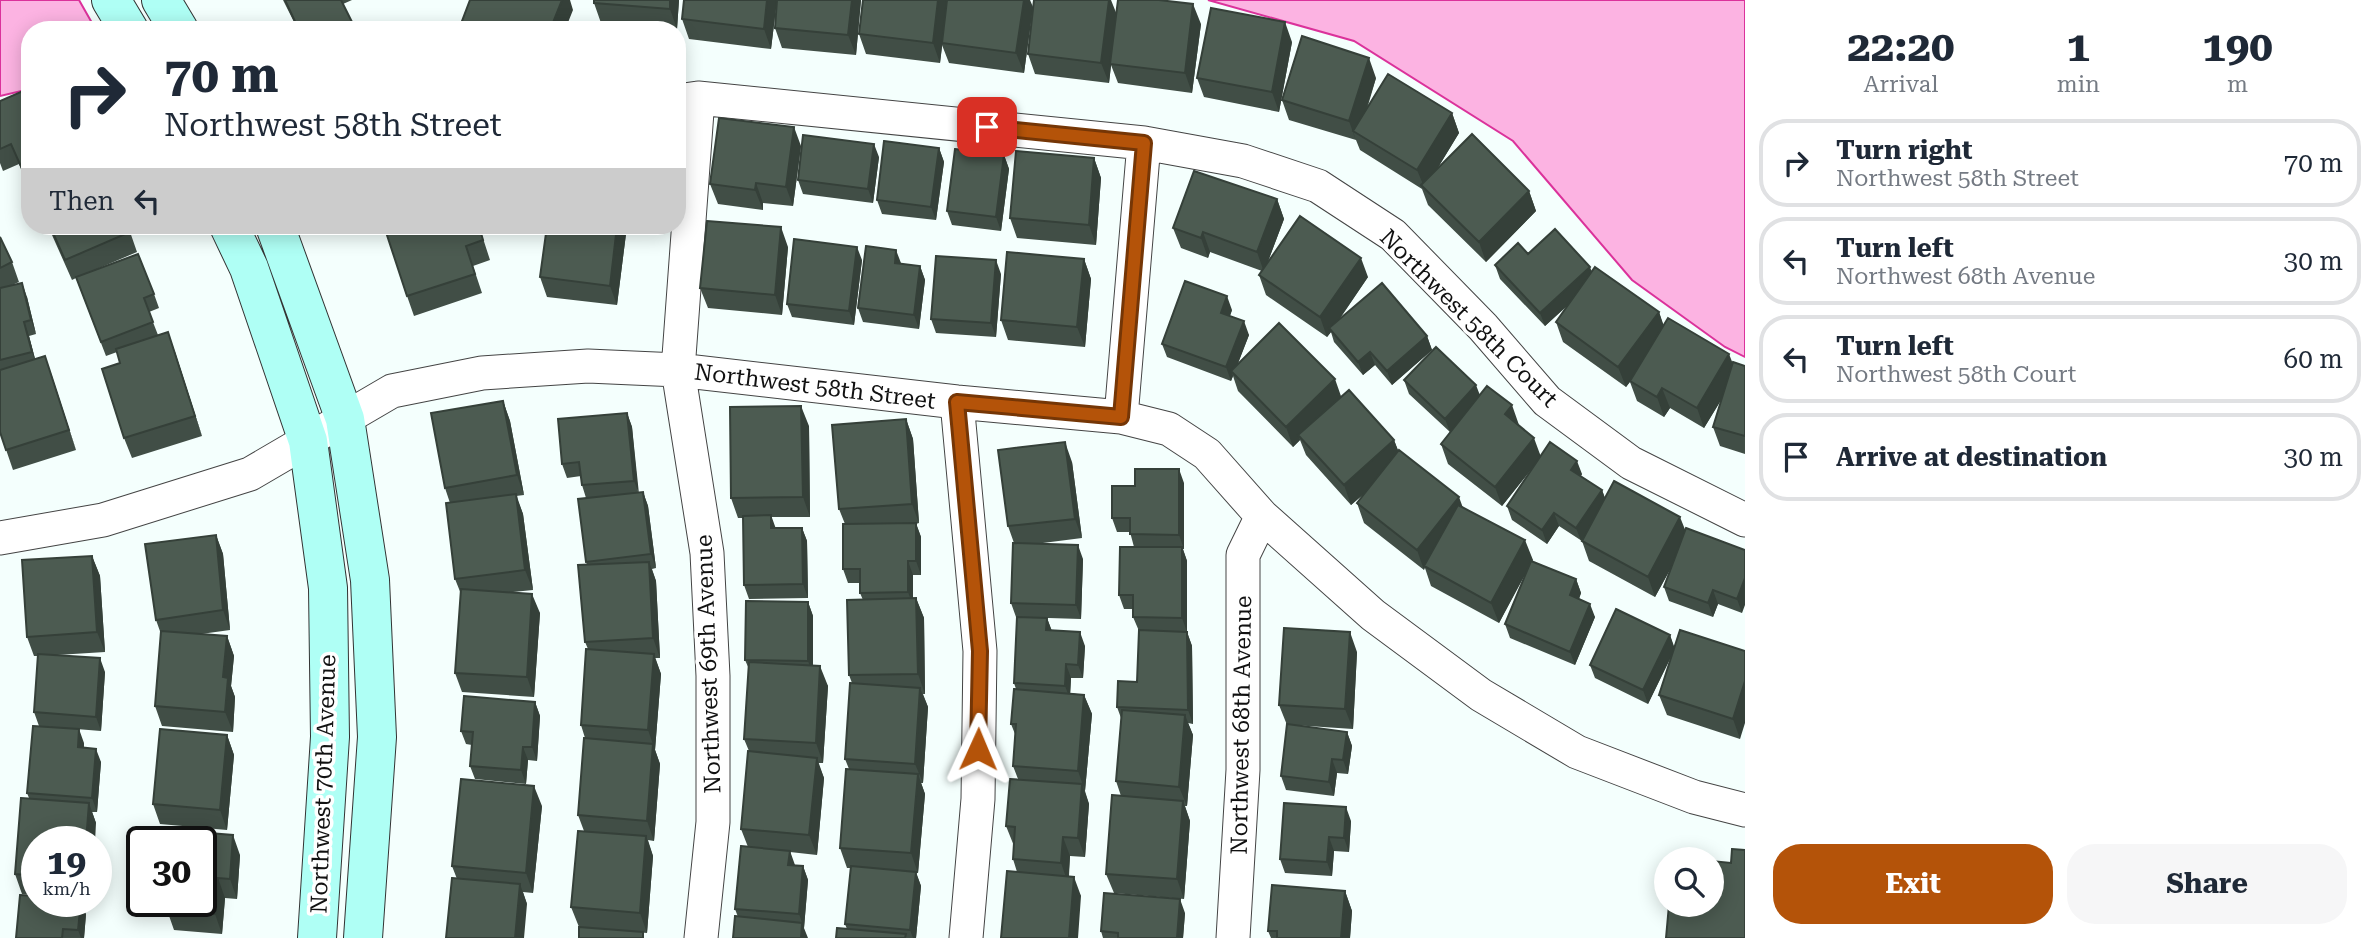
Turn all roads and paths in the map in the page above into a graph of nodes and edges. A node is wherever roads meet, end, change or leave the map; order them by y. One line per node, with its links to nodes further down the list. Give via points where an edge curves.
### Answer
1 (111, 0): 3 (street)
2 (161, 0): 4 (street)
3 (124, 21)
4 (174, 21)
5 (688, 100): 6 (street, Northwest 58th Court); 7 (street, Northwest 69th Avenue)
6 (1144, 143): 13 (street); 17 (street, Northwest 58th Court, via 1243,161 1318,186 1392,235 1548,401 1631,463)
7 (686, 154)
8 (233, 235): 15 (street, Northwest 70th Avenue)
9 (278, 235): 14 (street, Northwest 70th Avenue)
10 (683, 235): 11 (street, Northwest 69th Avenue)
11 (678, 370): 12 (street, Northwest 58th Street); 14 (street, Northwest 58th Street, via 588,366 482,373 392,391); 22 (street, Northwest 69th Avenue, via 707,553 712,663 713,822)
12 (957, 402): 13 (street, Northwest 58th Street); 23 (street, via 980,651 978,799)
13 (1121, 417): 16 (street, Northwest 58th Street, via 1169,429 1207,454)
14 (345, 419): 15 (street, Northwest 58th Street); 21 (street, Northwest 70th Avenue, via 370,580 377,737)
15 (308, 440): 18 (street, Northwest 58th Street, via 250,474 103,520); 20 (street, Northwest 70th Avenue, via 328,602 330,737)
16 (1262, 516): 19 (street, Northwest 58th Street, via 1373,615 1480,695 1577,752 1694,797); 24 (street, Northwest 68th Avenue, via 1243,555 1243,770)
17 (1745, 520)
18 (0, 538)
19 (1745, 810)
20 (317, 938)
21 (363, 938)
22 (701, 938)
23 (966, 938)
24 (1233, 938)

